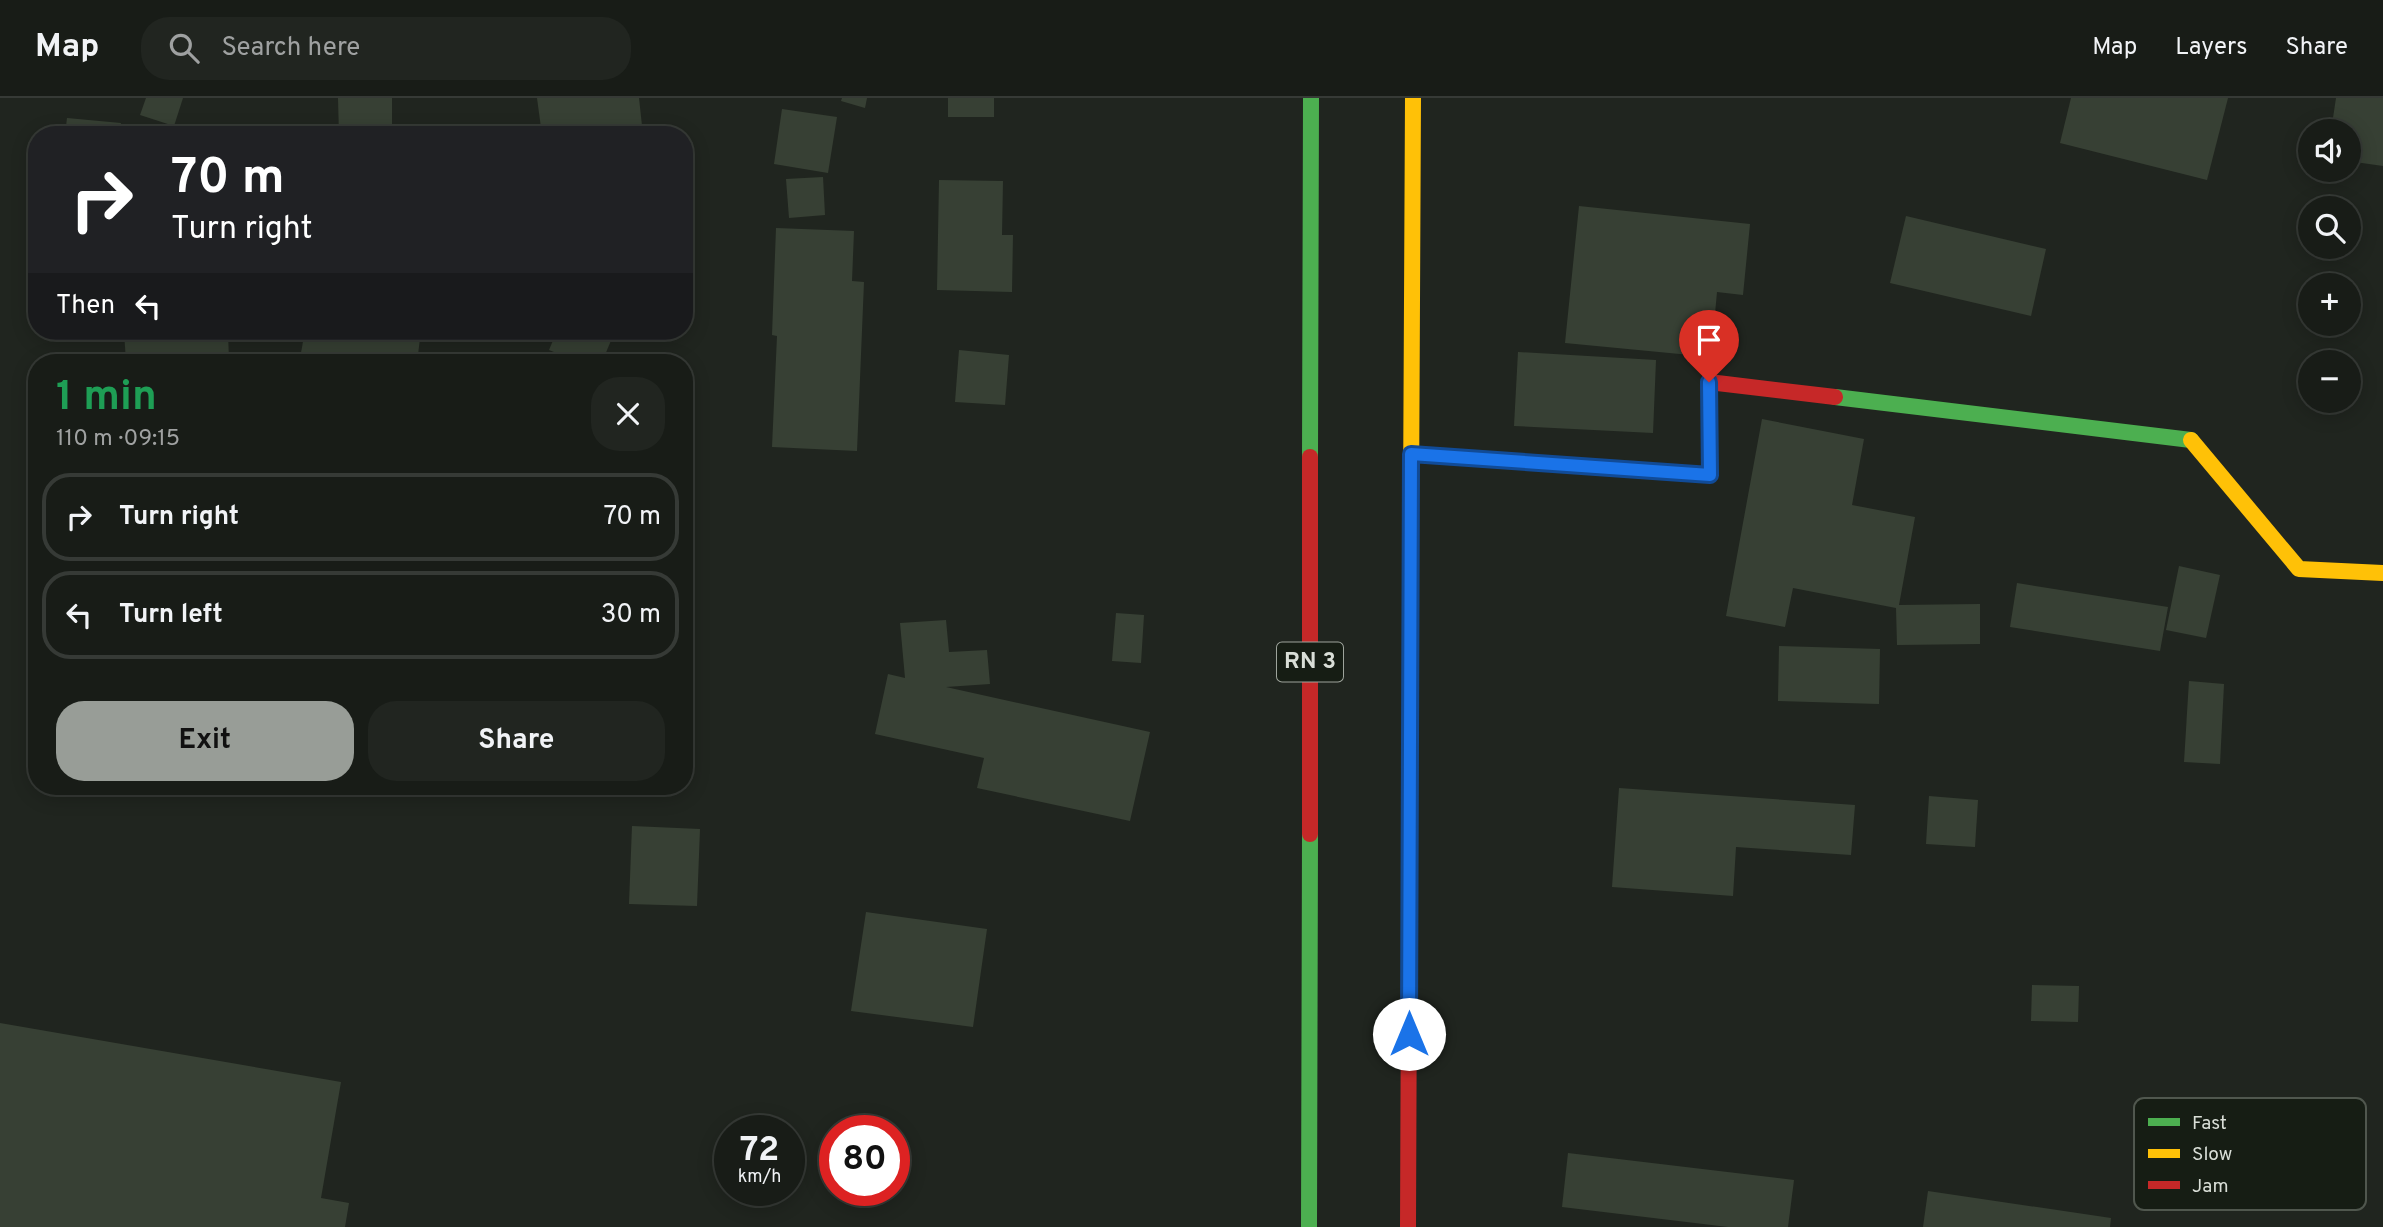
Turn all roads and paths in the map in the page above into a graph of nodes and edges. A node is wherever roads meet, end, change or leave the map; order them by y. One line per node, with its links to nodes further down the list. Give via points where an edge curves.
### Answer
1 (1311, 98): 5 (main road, RN 3)
2 (1413, 98): 3 (main road)
3 (1411, 454): 4 (main road, via 1710,475 1709,382 2177,438 2191,440 2299,569); 6 (main road)
4 (2383, 573)
5 (1309, 1227)
6 (1408, 1227)

